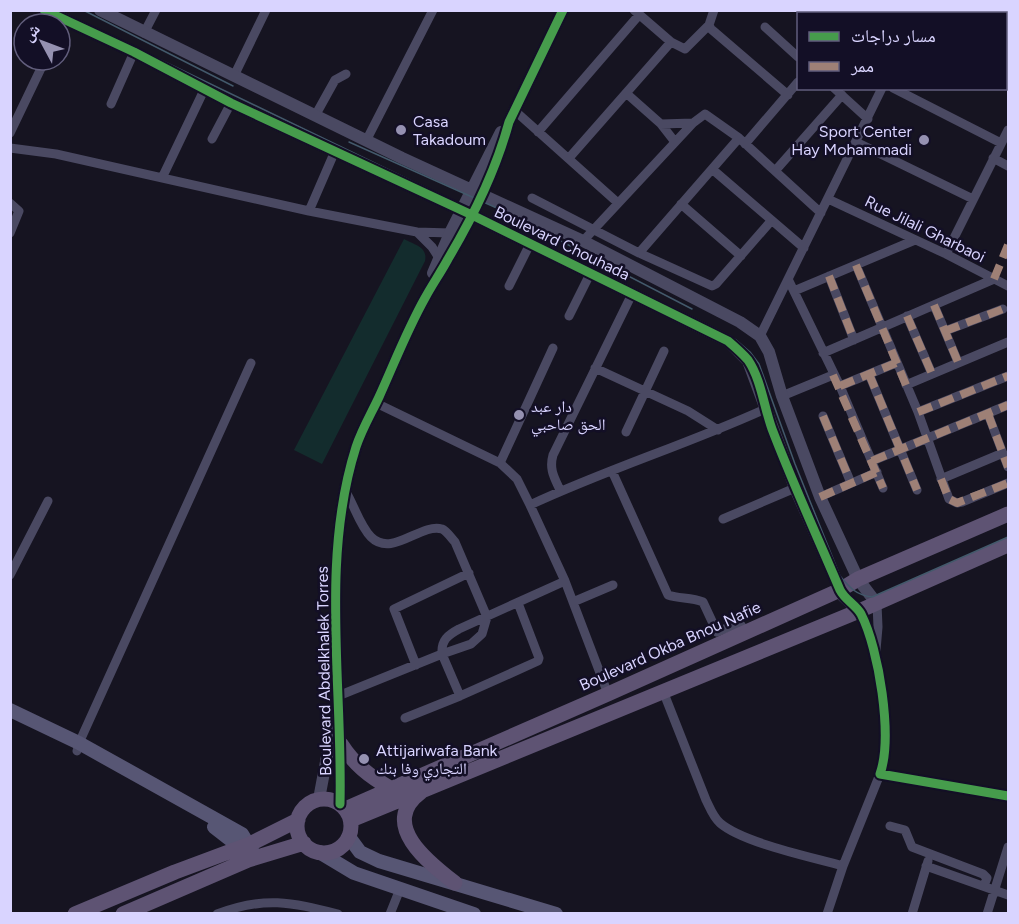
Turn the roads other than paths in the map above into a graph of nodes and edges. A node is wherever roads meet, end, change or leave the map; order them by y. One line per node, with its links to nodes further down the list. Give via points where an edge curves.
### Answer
1 (100, 10): 11 (street, Boulevard Chouhada)
2 (156, 10): 11 (street)
3 (266, 10): 17 (street)
4 (433, 10): 36 (street)
5 (563, 10): 28 (street, Boulevard Abdelkhalek Torres)
6 (714, 10): 8 (street)
7 (637, 13): 12 (street); 33 (street)
8 (710, 25): 12 (street, via 688,48); 24 (street)
9 (765, 27): 14 (street)
10 (72, 29): 13 (street, Boulevard Chouhada)
11 (144, 33): 17 (street, Boulevard Chouhada)
12 (671, 42): 23 (street)
13 (134, 52): 19 (street, Boulevard Chouhada); 26 (street)
14 (797, 56)
15 (39, 72): 34 (street)
16 (346, 74): 27 (street, via 335,80)
17 (234, 76): 27 (street, Boulevard Chouhada)
18 (797, 83): 24 (street)
19 (205, 88): 25 (street, Boulevard Chouhada); 48 (street)
20 (881, 90): 29 (street)
21 (897, 90): 40 (street)
22 (838, 92): 29 (street); 47 (street)
23 (626, 93): 31 (street); 43 (street)
24 (788, 94): 37 (street)
25 (231, 103): 35 (street); 42 (street, Boulevard Chouhada)
26 (111, 104)
27 (315, 116): 36 (street, Boulevard Chouhada)
28 (512, 116): 33 (street); 49 (street, Boulevard Abdelkhalek Torres, via 496,138)
29 (868, 119): 39 (street)
30 (693, 123): 31 (street); 37 (street, via 708,115); 38 (street)
31 (661, 124): 38 (street)
32 (1008, 130): 40 (street)
33 (538, 132): 43 (street)
34 (10, 133)
35 (212, 139)
36 (366, 141): 49 (street, Boulevard Chouhada)
37 (742, 141): 46 (street); 47 (street)
38 (675, 142): 54 (street)
39 (856, 142): 51 (street); 52 (street)
40 (1001, 143): 44 (street)
41 (10, 148): 48 (street, via 56,154)
42 (335, 151): 56 (street); 57 (street, Boulevard Chouhada)
43 (569, 158): 54 (street)
44 (993, 158): 45 (street); 52 (street)
45 (1008, 166)
46 (712, 169): 55 (street); 59 (street)
47 (775, 171): 58 (street)
48 (162, 178): 56 (street)
49 (477, 192): 57 (street, Boulevard Abdelkhalek Torres); 65 (street, Boulevard Chouhada)
50 (532, 198): 60 (street)
51 (828, 199): 58 (street); 64 (street, Rue Jilali Gharbaoi)
52 (973, 199): 69 (street)
53 (10, 203): 62 (street, via 19,211)
54 (618, 203): 60 (street)
55 (681, 204): 68 (street); 70 (street)
56 (309, 211): 61 (street)
57 (466, 213): 63 (street, Boulevard Abdelkhalek Torres); 66 (street, Boulevard Chouhada); 81 (street, Boulevard Abdelkhalek Torres)
58 (821, 213): 67 (street)
59 (771, 221): 67 (street); 70 (street)
60 (593, 230): 65 (street); 68 (street)
61 (417, 232): 63 (street); 71 (street)
62 (10, 233)
63 (450, 233): 71 (street, Boulevard Abdelkhalek Torres)
64 (915, 240): 69 (street, Rue Jilali Gharbaoi); 72 (street)
65 (582, 241): 88 (street, Boulevard Chouhada)
66 (530, 244): 73 (street, Boulevard Chouhada); 77 (street)
67 (804, 248): 75 (street)
68 (639, 252): 70 (street, via 712,286)
69 (946, 254): 76 (street, Rue Jilali Gharbaoi)
70 (741, 256)
71 (439, 258): 81 (street, Boulevard Abdelkhalek Torres)
72 (856, 265): 74 (street); 86 (street)
73 (590, 274): 80 (street, Boulevard Chouhada); 84 (street)
74 (829, 276): 79 (street); 89 (street)
75 (788, 279): 79 (street); 88 (street)
76 (993, 279): 78 (street, Rue Jilali Gharbaoi); 82 (street)
77 (509, 286)
78 (1008, 286)
79 (794, 291): 93 (street)
80 (632, 294): 97 (street); 108 (street, Boulevard Chouhada, via 728,341 748,361)
81 (425, 297): 106 (street, Boulevard Abdelkhalek Torres)
82 (934, 305): 85 (street); 87 (street)
83 (1003, 309): 87 (street)
84 (569, 316)
85 (907, 316): 86 (street); 99 (street)
86 (882, 327): 89 (street); 96 (street)
87 (945, 331): 94 (street)
88 (760, 336): 105 (street)
89 (854, 340): 93 (street)
90 (1008, 342): 94 (street)
91 (553, 348): 118 (street)
92 (664, 351): 104 (street)
93 (823, 353): 100 (street)
94 (958, 362): 99 (street)
95 (252, 363): 159 (street)
96 (896, 363): 98 (street); 102 (street)
97 (596, 368): 104 (street); 127 (street, via 550,464)
98 (869, 374): 103 (street); 115 (street)
99 (932, 374): 102 (street)
100 (833, 375): 103 (street); 105 (street)
101 (1008, 376): 109 (street)
102 (906, 385): 109 (street)
103 (840, 386): 117 (street)
104 (645, 392): 112 (street, via 688,411); 113 (street)
105 (782, 396): 130 (street)
106 (376, 403): 118 (street); 129 (street, Boulevard Abdelkhalek Torres, via 357,444)
107 (1008, 405): 110 (street)
108 (765, 409): 112 (street); 125 (street, Boulevard Chouhada)
109 (918, 412): 114 (street)
110 (988, 414): 114 (street); 116 (street)
111 (823, 416): 123 (street)
112 (718, 430): 120 (street)
113 (626, 432)
114 (927, 439): 115 (street); 122 (street)
115 (900, 449): 117 (street); 128 (street)
116 (1003, 453): 119 (street); 122 (street)
117 (872, 460): 121 (street)
118 (500, 463): 132 (street, via 517,479)
119 (1008, 467)
120 (612, 471): 127 (street); 147 (street, via 668,595 702,602)
121 (877, 472): 123 (street); 126 (street)
122 (941, 479): 124 (street, via 949,499 957,503)
123 (851, 483): 130 (street)
124 (1008, 483)
125 (795, 488): 134 (street); 141 (street, Boulevard Chouhada)
126 (883, 488)
127 (560, 490): 132 (street)
128 (917, 490)
129 (346, 492): 136 (street, via 377,542 387,544 442,529 455,542); 153 (street, Boulevard Abdelkhalek Torres, via 336,576)
130 (820, 496): 138 (street)
131 (48, 501): 137 (street)
132 (530, 505): 139 (street)
133 (1008, 514): 138 (main road, Boulevard Okba Bnou Nafie)
134 (723, 519)
135 (1008, 545): 144 (main road)
136 (469, 573): 146 (street); 150 (street, via 394,609)
137 (10, 575)
138 (858, 579): 141 (main road, Boulevard Okba Bnou Nafie); 144 (street)
139 (565, 581): 142 (street); 143 (street)
140 (613, 585): 142 (street)
141 (840, 590): 145 (street, Boulevard Chouhada); 147 (main road, Boulevard Okba Bnou Nafie, via 745,632)
142 (573, 602): 152 (street)
143 (518, 603): 146 (street); 154 (street, via 538,661)
144 (877, 604): 145 (main road); 148 (street)
145 (860, 611): 148 (street); 151 (main road)
146 (487, 617): 149 (street, via 449,635 443,642); 149 (street, via 477,641)
147 (719, 637): 152 (main road, Boulevard Okba Bnou Nafie)
148 (875, 652): 160 (street, via 885,755)
149 (442, 654): 150 (street); 154 (street)
150 (416, 665): 153 (street)
151 (663, 692): 162 (main road); 174 (street, via 706,800 720,823 749,838)
152 (608, 694): 161 (main road, Boulevard Okba Bnou Nafie)
153 (338, 696): 156 (street, Boulevard Abdelkhalek Torres)
154 (460, 696): 157 (street)
155 (11, 714): 159 (main road)
156 (338, 717): 158 (street, Boulevard Abdelkhalek Torres); 164 (street, Boulevard Abdelkhalek Torres)
157 (405, 718)
158 (341, 744): 161 (main road, via 369,776); 165 (street, Boulevard Abdelkhalek Torres)
159 (78, 747): 171 (main road, via 242,834)
160 (880, 774): 163 (street); 174 (street)
161 (390, 788): 165 (main road, Boulevard Okba Bnou Nafie)
162 (425, 789): 165 (main road); 176 (main road, via 408,810 408,836 424,858)
163 (1008, 796)
164 (319, 799): 165 (main road, via 330,799); 166 (main road, via 307,806)
165 (345, 811): 168 (main road)
166 (298, 820): 169 (main road); 171 (main road)
167 (890, 826): 173 (street, via 905,830 912,847)
168 (349, 837): 172 (main road, via 336,850); 176 (main road, via 360,852 373,859)
169 (304, 843): 171 (main road); 172 (main road)
170 (1008, 847): 179 (street)
171 (248, 852): 181 (main road, via 184,868); 182 (main road)
172 (319, 852): 178 (main road, via 354,873)
173 (930, 855): 175 (street); 177 (street, via 983,874 987,878)
174 (843, 866): 188 (street)
175 (926, 866): 177 (street); 189 (street)
176 (455, 883): 187 (main road)
177 (984, 886): 179 (street)
178 (400, 889): 185 (street); 186 (main road)
179 (995, 890): 180 (street); 190 (street)
180 (1008, 895)
181 (75, 914)
182 (123, 914)
183 (217, 914): 184 (street, via 263,901)
184 (338, 914)
185 (390, 914)
186 (474, 914)
187 (556, 914)
188 (827, 914)
189 (912, 914)
190 (987, 914)

